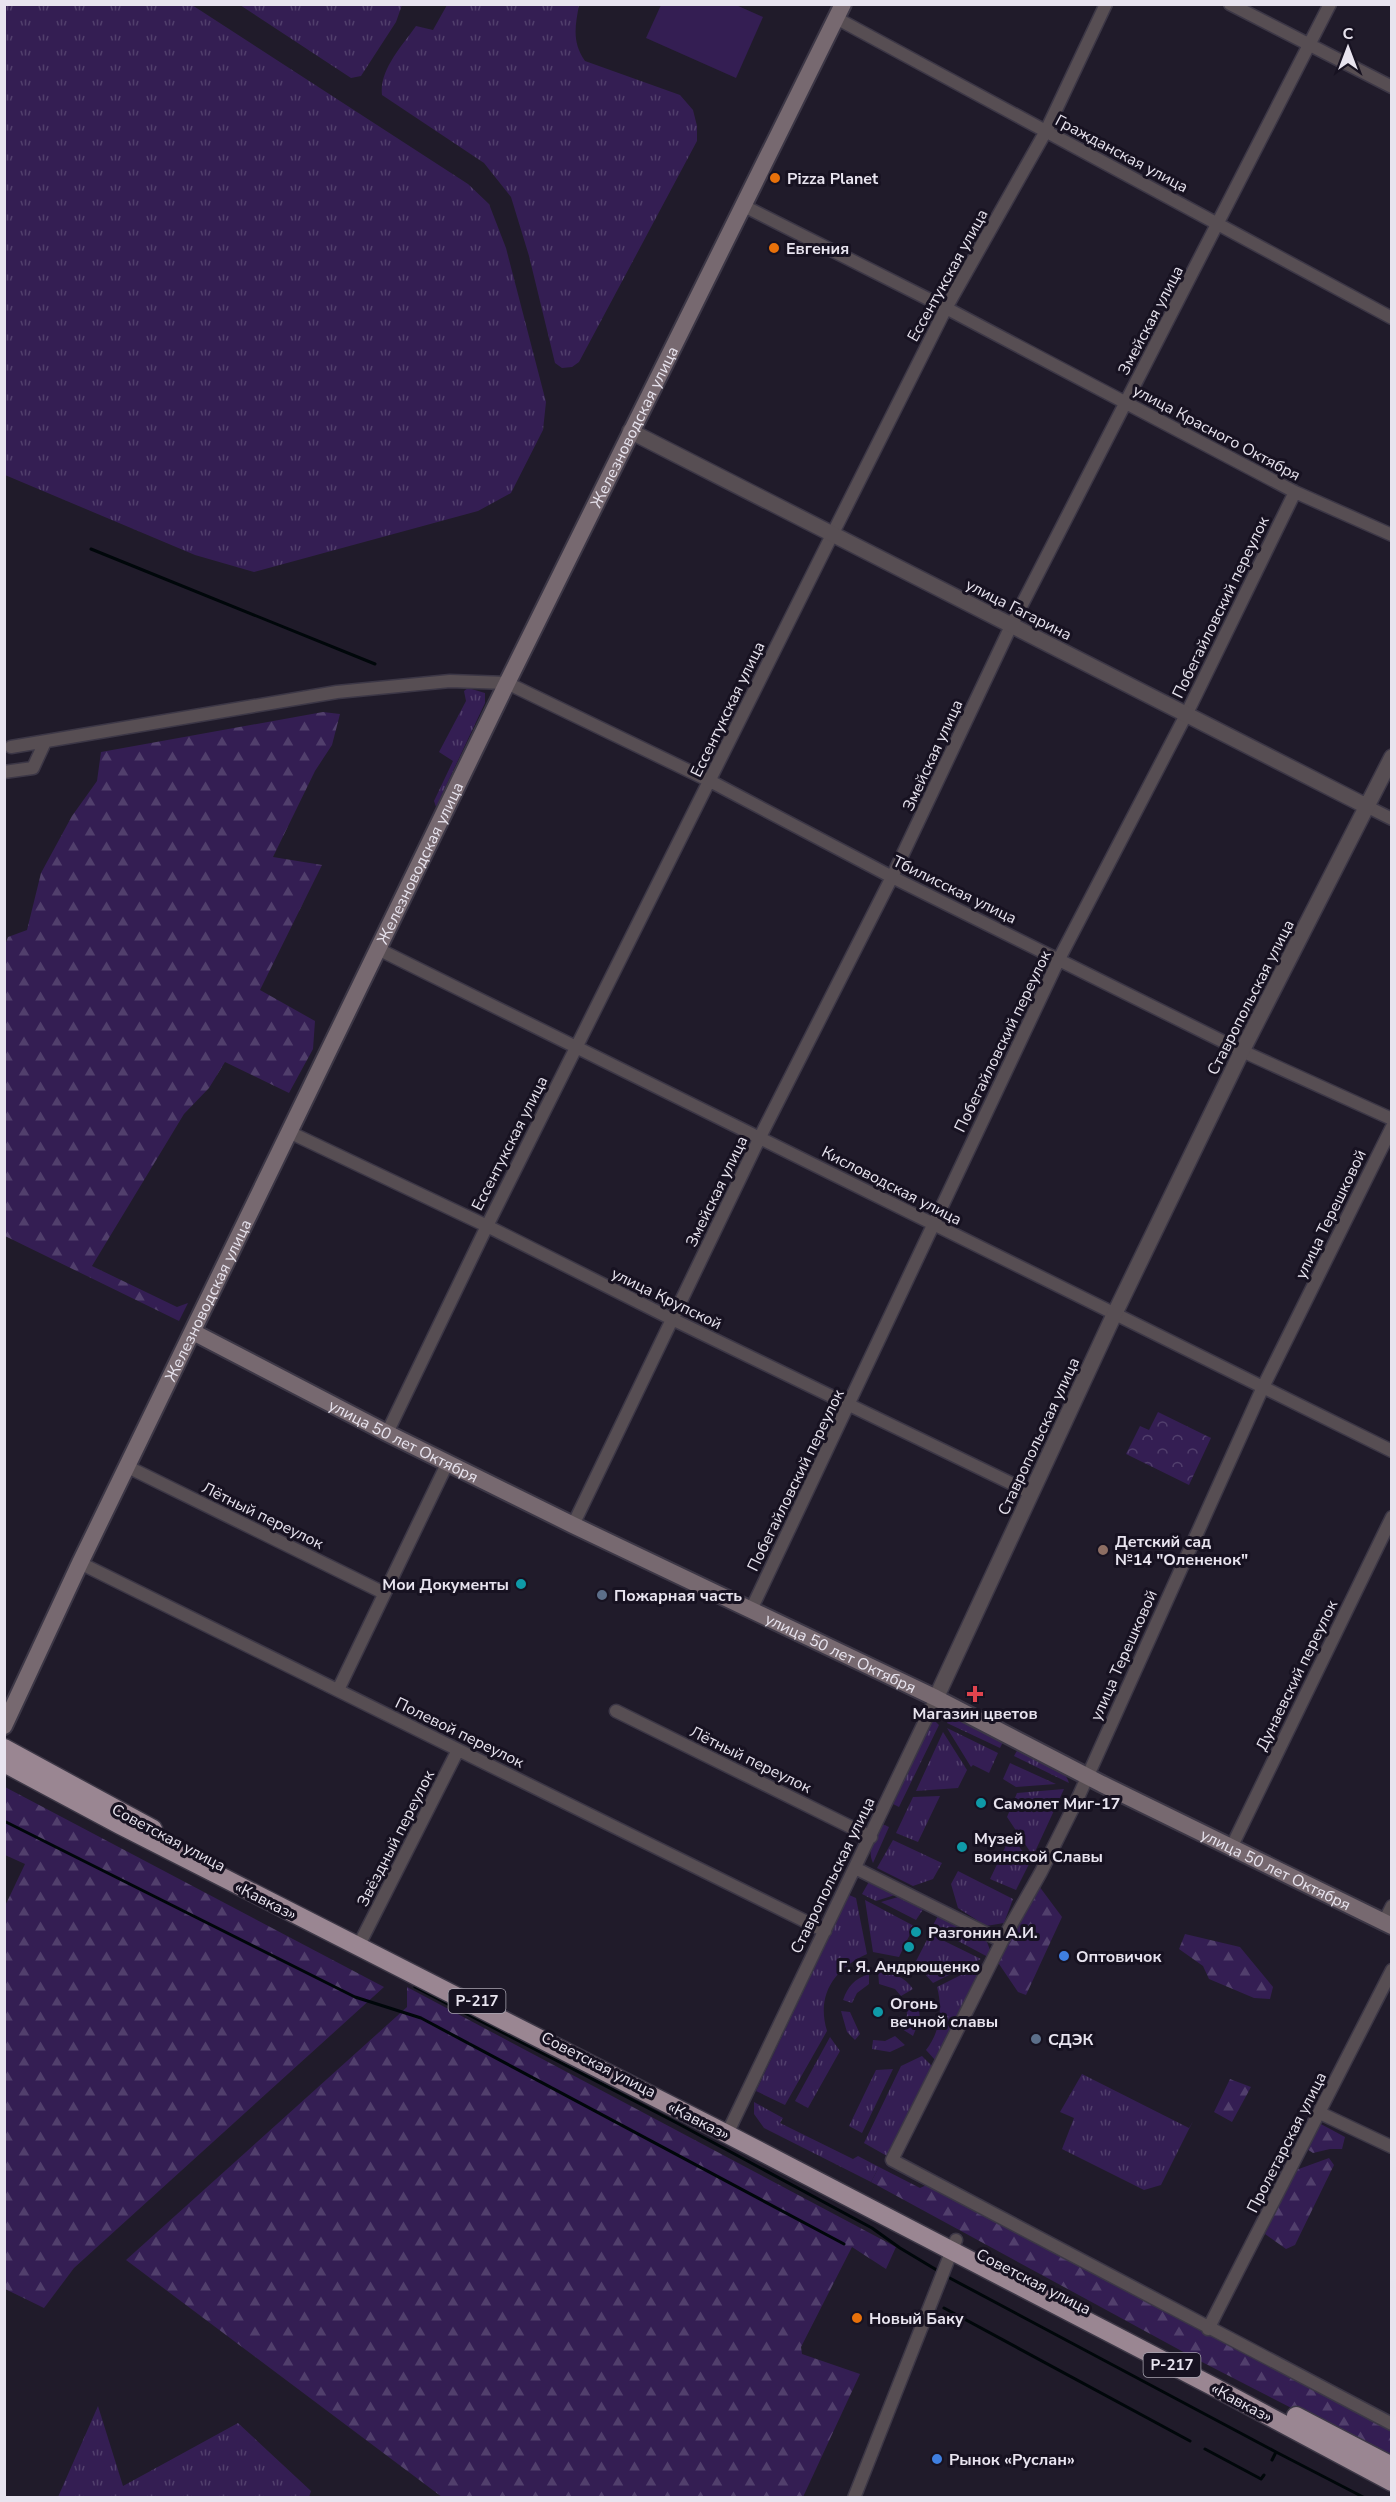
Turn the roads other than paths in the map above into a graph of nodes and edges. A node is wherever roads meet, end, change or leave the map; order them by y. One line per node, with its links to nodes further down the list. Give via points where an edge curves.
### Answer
1 (1106, 4): 7 (street, Ессентукская улица)
2 (1230, 4): 5 (street)
3 (1330, 4): 5 (street, Змейская улица)
4 (840, 11): 7 (street, Гражданская улица); 8 (main road, Железноводская улица)
5 (1310, 45): 6 (street); 9 (street, Змейская улица)
6 (1392, 87)
7 (1046, 131): 9 (street, Гражданская улица); 10 (street, Ессентукская улица)
8 (742, 205): 10 (street, улица Красного Октября); 13 (main road, Железноводская улица)
9 (1220, 224): 11 (street, Гражданская улица); 12 (street, Змейская улица)
10 (946, 308): 12 (street, улица Красного Октября); 15 (street, Ессентукская улица)
11 (1392, 318)
12 (1125, 402): 14 (street, улица Красного Октября); 17 (street, Змейская улица)
13 (630, 431): 15 (street, улица Гагарина); 18 (main road, Железноводская улица)
14 (1295, 492): 16 (street, улица Красного Октября); 19 (street, Побегайловский переулок)
15 (833, 533): 17 (street, улица Гагарина); 24 (street, Ессентукская улица)
16 (1392, 535)
17 (1011, 626): 19 (street, улица Гагарина); 27 (street, Змейская улица)
18 (507, 683): 20 (street, via 461,681 338,692); 24 (street, Тбилисская улица); 28 (main road, Железноводская улица)
19 (1187, 713): 25 (street, улица Гагарина); 29 (street, Побегайловский переулок)
20 (45, 742): 21 (street); 23 (street, via 33,768)
21 (11, 747)
22 (1392, 757): 25 (street, Ставропольская улица)
23 (4, 772)
24 (710, 781): 27 (street, Тбилисская улица); 30 (street, Ессентукская улица)
25 (1366, 806): 26 (street, улица Гагарина); 31 (street, Ставропольская улица)
26 (1392, 819)
27 (892, 877): 29 (street, Тбилисская улица); 35 (street, Змейская улица)
28 (378, 949): 30 (street, Кисловодская улица); 34 (main road, Железноводская улица)
29 (1059, 959): 31 (street, Тбилисская улица); 36 (street, Побегайловский переулок)
30 (575, 1049): 35 (street, Кисловодская улица); 37 (street, Ессентукская улица)
31 (1242, 1051): 32 (street, Тбилисская улица); 38 (street, Ставропольская улица)
32 (1392, 1119)
33 (1392, 1127): 41 (street, улица Терешковой)
34 (289, 1132): 37 (street, улица Крупской); 40 (main road, Железноводская улица)
35 (760, 1137): 36 (street, Кисловодская улица); 39 (street, Змейская улица)
36 (933, 1224): 38 (street, Кисловодская улица); 42 (street, Побегайловский переулок)
37 (487, 1226): 39 (street, улица Крупской); 43 (street, Ессентукская улица)
38 (1114, 1315): 41 (street, Кисловодская улица); 47 (street, Ставропольская улица)
39 (672, 1319): 42 (street, улица Крупской); 49 (street, Змейская улица)
40 (193, 1332): 43 (main road, улица 50 лет Октября); 46 (main road, Железноводская улица)
41 (1263, 1387): 44 (street, Кисловодская улица); 60 (street, улица Терешковой)
42 (849, 1405): 47 (street, улица Крупской); 52 (street, Побегайловский переулок)
43 (387, 1433): 45 (main road, улица 50 лет Октября)
44 (1392, 1451)
45 (448, 1462): 49 (main road, улица 50 лет Октября); 51 (street)
46 (128, 1467): 50 (main road, Железноводская улица); 51 (street, Лётный переулок)
47 (1031, 1493): 54 (street, Ставропольская улица)
48 (1392, 1517): 62 (street, Дунаевский переулок)
49 (573, 1525): 52 (main road, улица 50 лет Октября)
50 (80, 1563): 53 (street, Полевой переулок); 56 (main road, Железноводская улица)
51 (384, 1593): 53 (street)
52 (751, 1610): 54 (main road, улица 50 лет Октября)
53 (338, 1690): 58 (street, Полевой переулок)
54 (936, 1698): 60 (main road, улица 50 лет Октября); 61 (street, Ставропольская улица)
55 (616, 1711): 61 (street, Лётный переулок)
56 (4, 1726)
57 (4, 1748): 67 (highway, Советская улица / Р-217)
58 (458, 1750): 66 (street, Полевой переулок); 67 (street, Звёздный переулок)
59 (4, 1763): 71 (highway, «Кавказ» / Р-217, via 349,1943)
60 (1085, 1776): 62 (main road, улица 50 лет Октября); 68 (street, улица Терешковой, via 1041,1872)
61 (871, 1837): 63 (street, Ставропольская улица)
62 (1231, 1848): 65 (main road, улица 50 лет Октября)
63 (855, 1868): 66 (street, Ставропольская улица); 68 (street)
64 (1392, 1906): 65 (street)
65 (1388, 1924)
66 (825, 1931): 71 (street, Ставропольская улица)
67 (361, 1941): 71 (highway, Советская улица / Р-217)
68 (1002, 1941): 74 (street, улица Терешковой, via 892,2160)
69 (1392, 1970): 70 (street, Пролетарская улица)
70 (1320, 2113): 72 (street); 74 (street, Пролетарская улица)
71 (729, 2133): 73 (highway, Советская улица / Р-217)
72 (1392, 2146)
73 (954, 2245): 76 (highway, «Кавказ» / Р-217); 77 (highway, Советская улица / Р-217); 80 (street)
74 (1208, 2329): 75 (street)
75 (1392, 2424)
76 (1331, 2449): 78 (highway, «Кавказ» / Р-217); 79 (street, via 1347,2464)
77 (1392, 2466)
78 (1392, 2482)
79 (1392, 2487)
80 (854, 2498)

